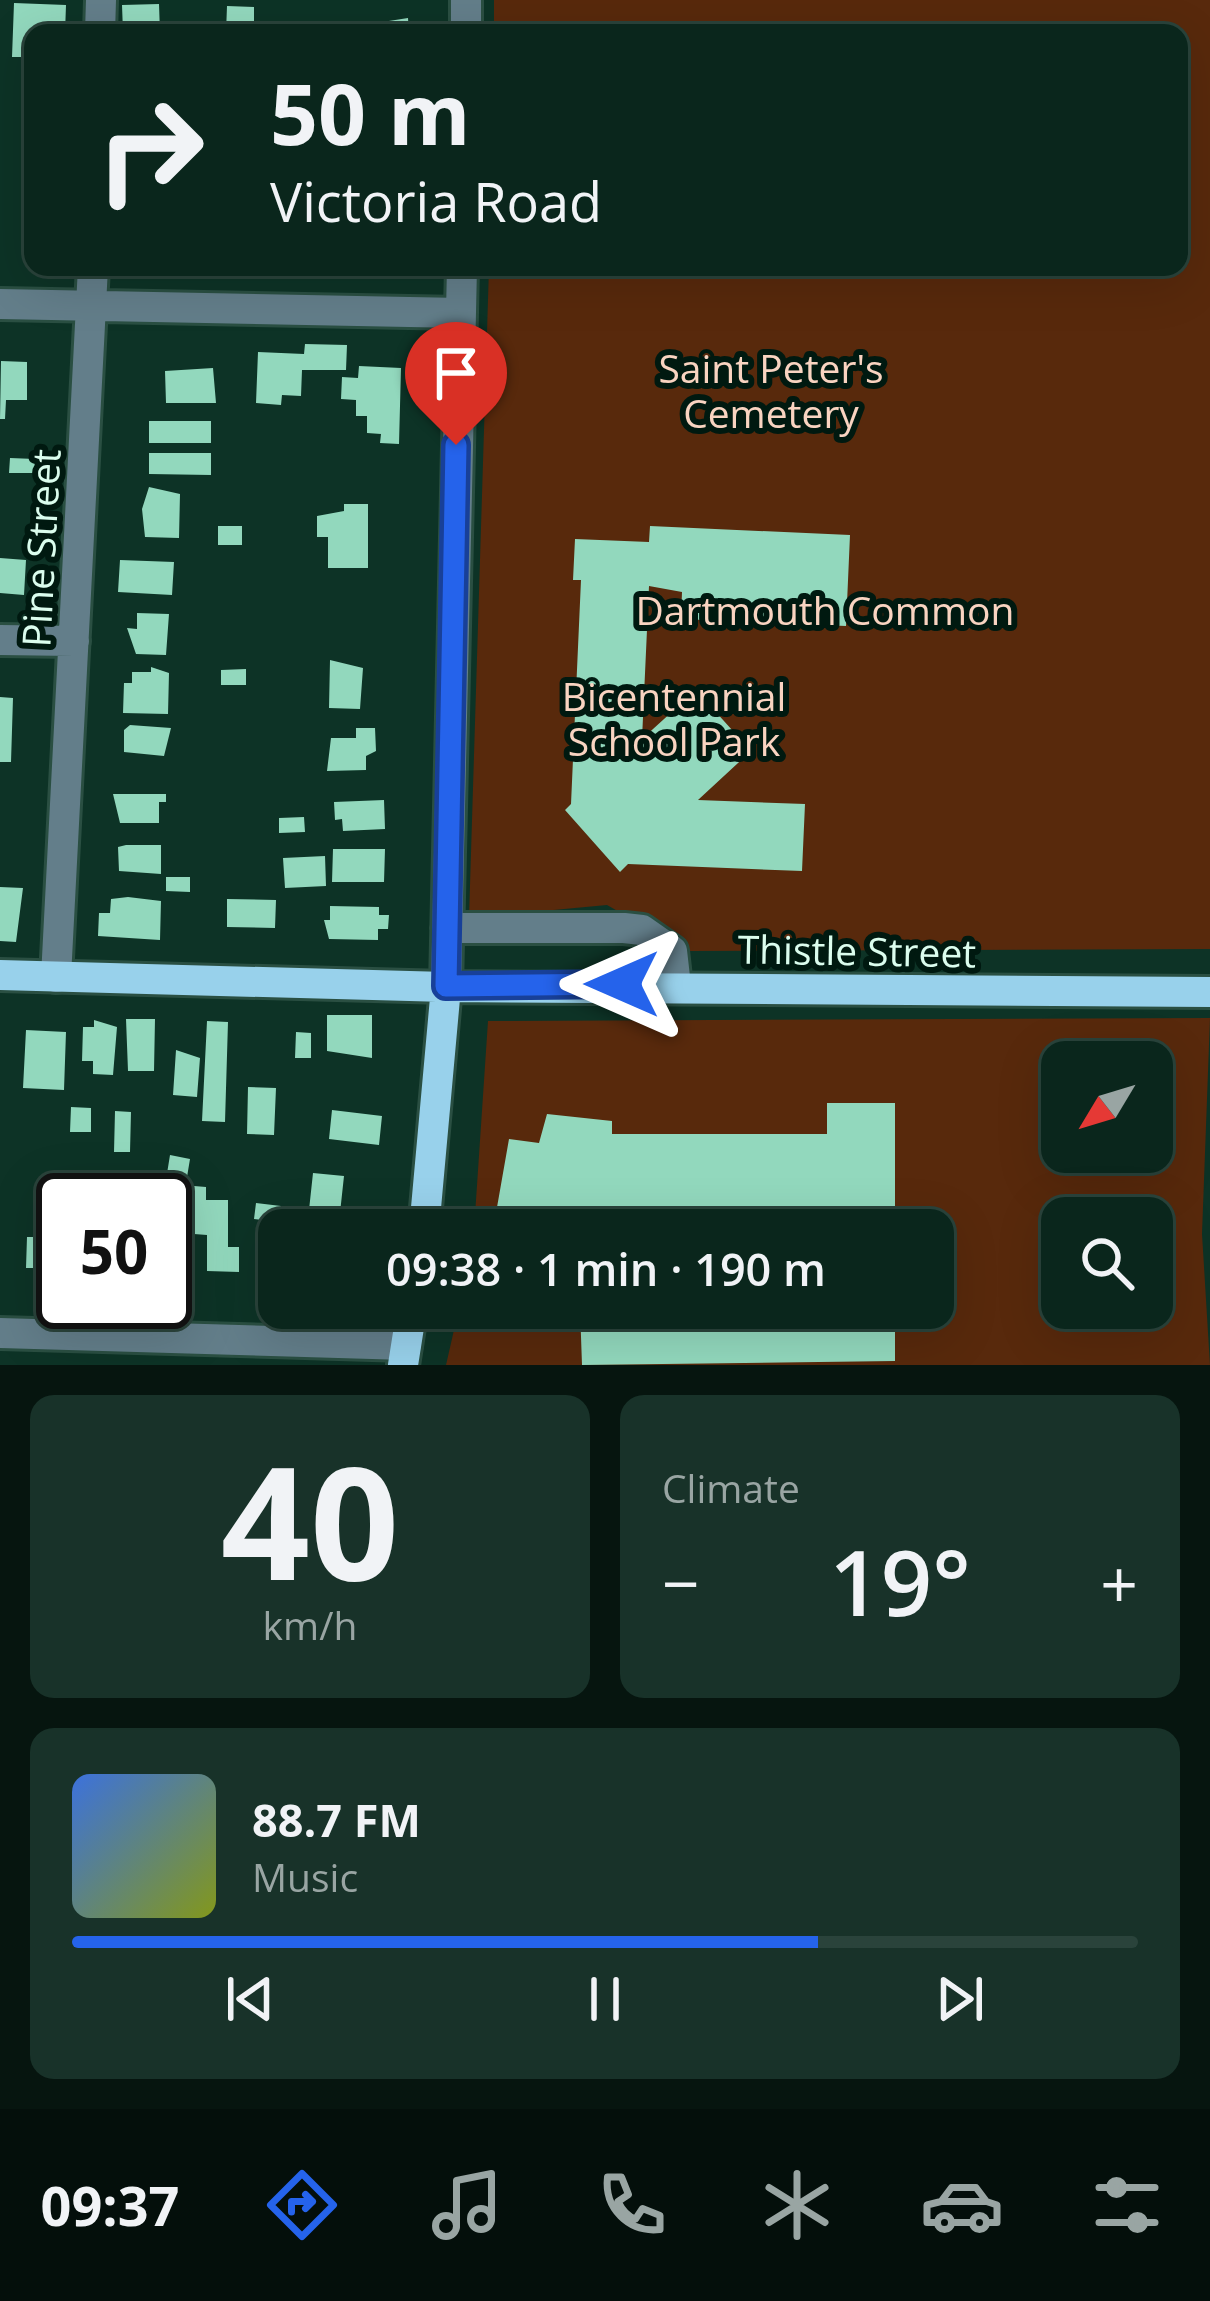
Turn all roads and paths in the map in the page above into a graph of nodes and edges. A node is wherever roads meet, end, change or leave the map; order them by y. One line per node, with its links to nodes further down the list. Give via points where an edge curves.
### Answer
1 (93, 276): 4 (street, Pine Street)
2 (462, 276): 5 (street)
3 (0, 304): 4 (street)
4 (92, 304): 5 (street); 7 (street, Pine Street)
5 (461, 313): 8 (street)
6 (0, 640): 7 (street)
7 (74, 641): 10 (street, Pine Street)
8 (447, 928): 11 (street); 12 (street, via 642,930 672,951)
9 (0, 975): 10 (main road, Thistle Street)
10 (56, 977): 11 (main road, Thistle Street)
11 (446, 986): 12 (main road, Thistle Street); 14 (main road)
12 (676, 986): 13 (main road, Thistle Street)
13 (1210, 992)
14 (426, 1209)
15 (0, 1333): 16 (street)
16 (404, 1355)

